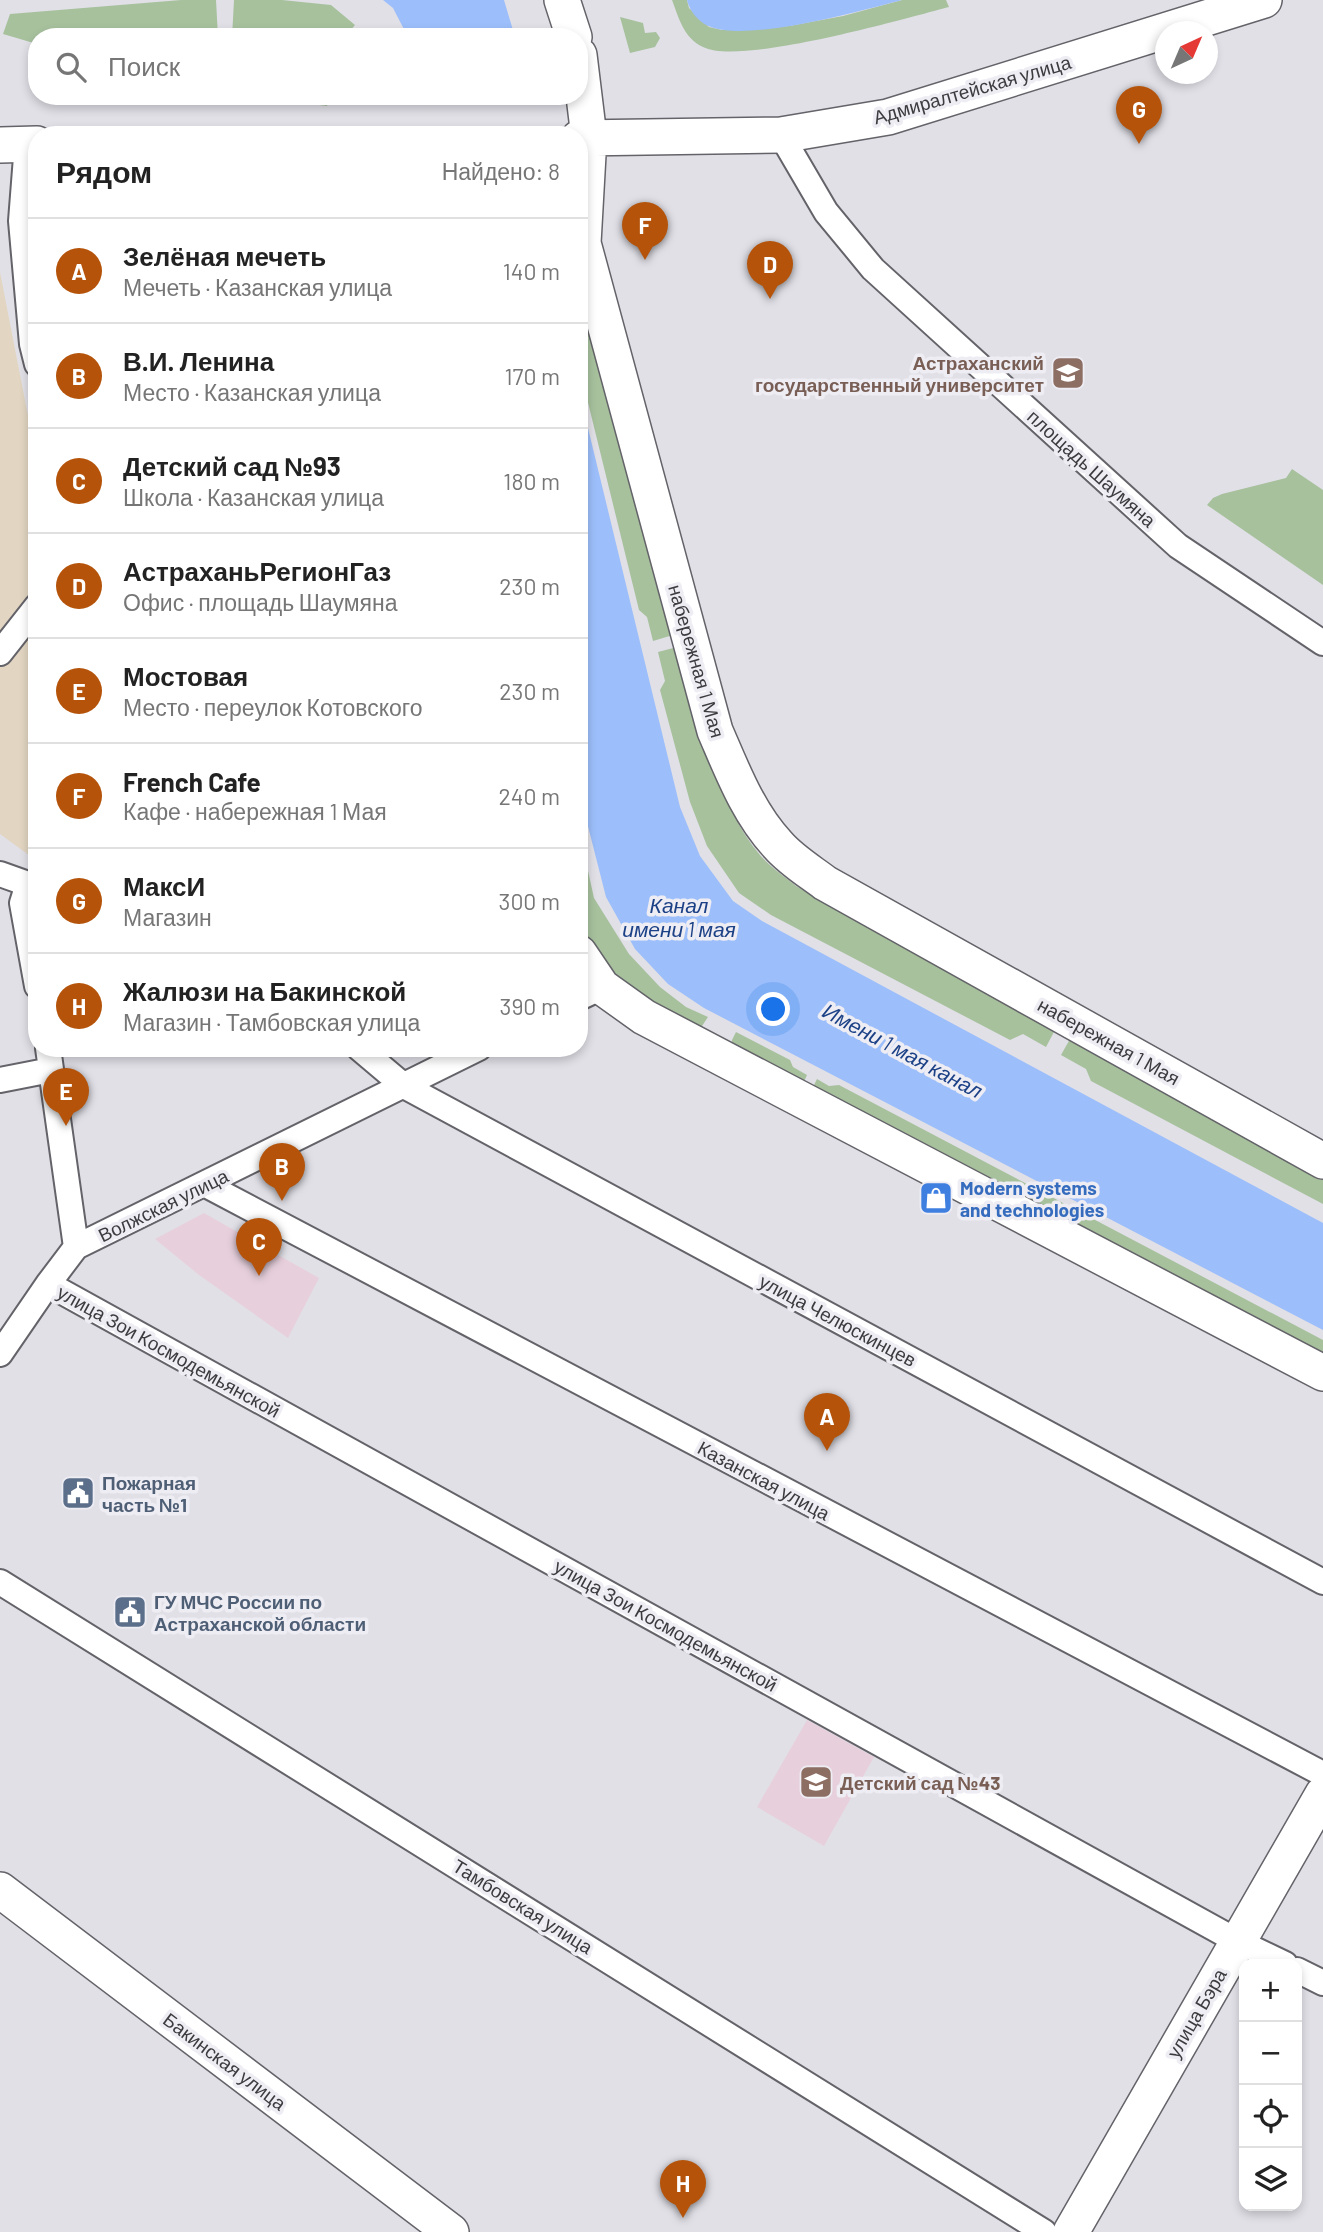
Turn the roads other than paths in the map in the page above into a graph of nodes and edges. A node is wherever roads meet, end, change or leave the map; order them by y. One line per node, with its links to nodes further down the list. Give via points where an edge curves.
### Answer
1 (562, 0): 3 (main road)
2 (1264, 0): 6 (main road, Адмиралтейская улица, via 888,117)
3 (570, 28)
4 (582, 105): 5 (main road, набережная 1 Мая)
5 (583, 126)
6 (781, 135): 7 (main road, Адмиралтейская улица); 12 (street, площадь Шаумяна, via 826,212 873,269 1178,546)
7 (588, 138)
8 (21, 144): 10 (street)
9 (588, 261): 24 (main road, набережная 1 Мая, via 715,731 743,795 778,846 825,883)
10 (28, 299)
11 (28, 617): 13 (street)
12 (1323, 643)
13 (0, 653)
14 (0, 874): 15 (street)
15 (28, 882)
16 (28, 891): 17 (street, via 22,903)
17 (28, 936)
18 (591, 992): 29 (main road)
19 (372, 1057): 23 (street, улица Челюскинцев)
20 (461, 1057): 23 (street, Волжская улица)
21 (50, 1059): 22 (street); 26 (street)
22 (0, 1080)
23 (404, 1086): 25 (street, Волжская улица); 31 (street, улица Челюскинцев)
24 (1323, 1161)
25 (206, 1185): 26 (street, Волжская улица); 32 (street, Казанская улица)
26 (76, 1247): 27 (street, Волжская улица)
27 (48, 1284): 28 (street, Волжская улица); 35 (street, улица Зои Космодемьянской)
28 (0, 1354)
29 (1323, 1373)
30 (0, 1582): 40 (street, Тамбовская улица)
31 (1323, 1582)
32 (1323, 1774)
33 (1323, 1794): 35 (main road, улица Бэра)
34 (0, 1890): 39 (main road, Бакинская улица)
35 (1237, 1941): 36 (street, улица Зои Космодемьянской); 41 (main road, улица Бэра)
36 (1275, 1959)
37 (1302, 1972): 38 (street)
38 (1323, 1983)
39 (451, 2232)
40 (1044, 2232)
41 (1071, 2232)

